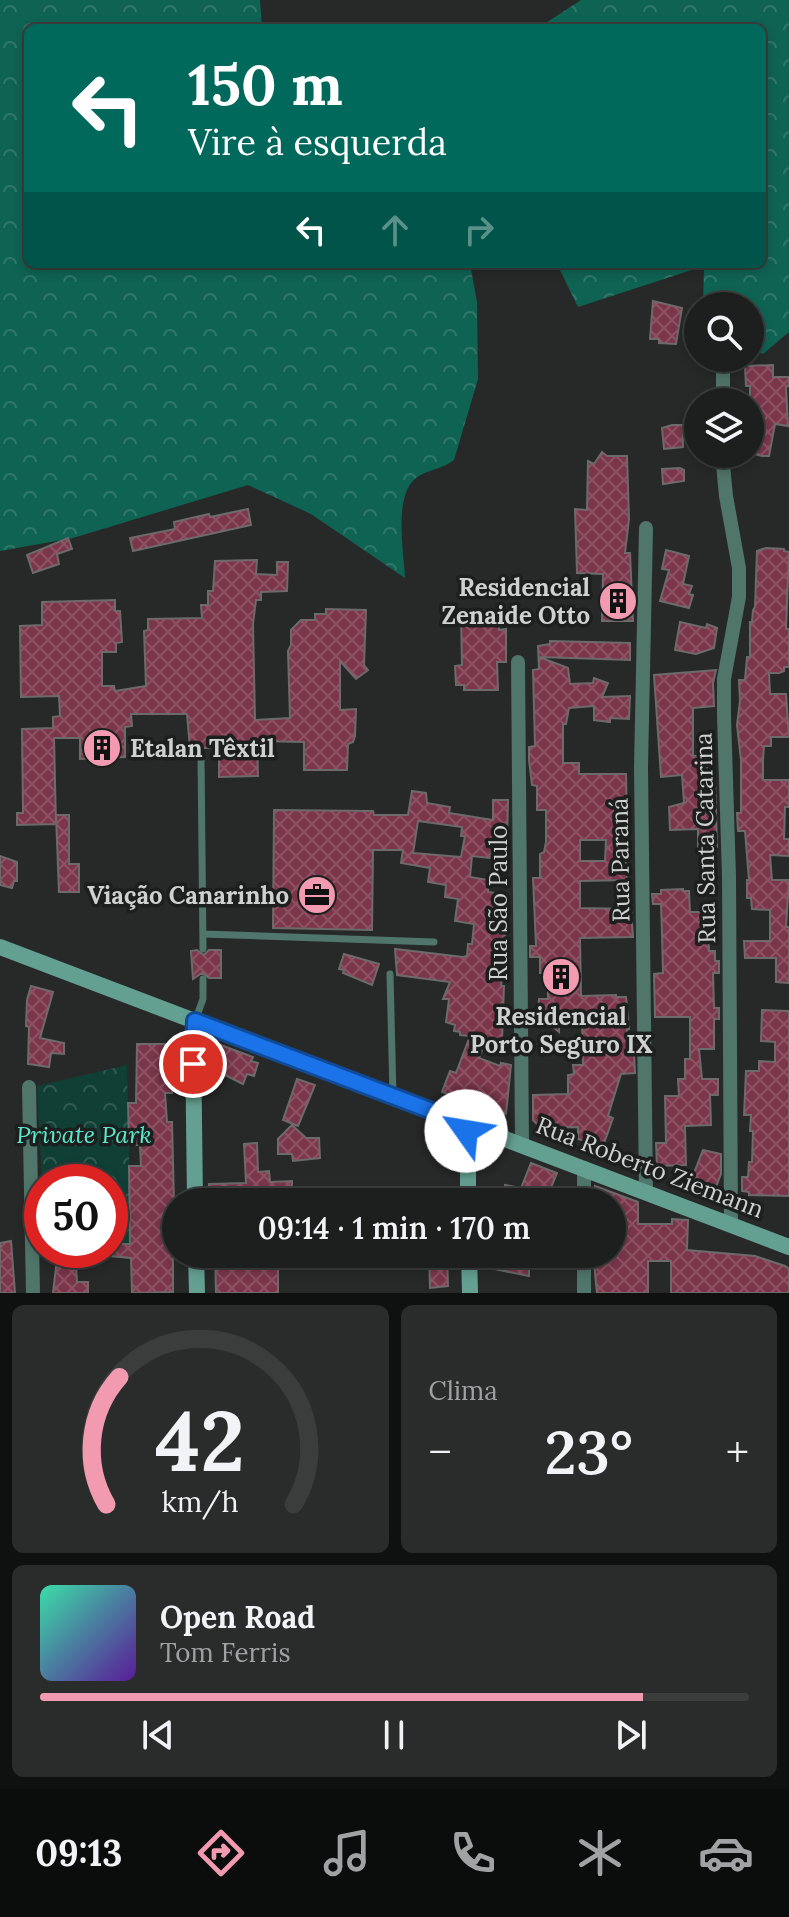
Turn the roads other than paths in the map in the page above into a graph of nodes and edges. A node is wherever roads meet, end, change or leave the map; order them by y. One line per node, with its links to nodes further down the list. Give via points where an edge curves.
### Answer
1 (723, 468): 21 (street, Rua Santa Catarina, via 739,568 724,679)
2 (646, 528): 20 (street, Rua Paraná, via 641,767)
3 (518, 662): 15 (street, Rua São Paulo)
4 (201, 755): 5 (lane)
5 (203, 934): 6 (lane); 8 (lane)
6 (434, 942)
7 (0, 947): 11 (main road, Rua Roberto Ziemann)
8 (203, 949)
9 (390, 974): 13 (lane)
10 (203, 979): 11 (lane)
11 (195, 1021): 13 (main road, Rua Roberto Ziemann); 17 (main road)
12 (29, 1087): 26 (street)
13 (393, 1096): 14 (main road, Rua Roberto Ziemann)
14 (461, 1122): 15 (main road, Rua Roberto Ziemann); 18 (main road, via 468,1138)
15 (522, 1144): 16 (main road, Rua Roberto Ziemann)
16 (584, 1168): 19 (street); 20 (main road, Rua Roberto Ziemann)
17 (195, 1188)
18 (468, 1188)
19 (584, 1188)
20 (646, 1192): 21 (main road, Rua Roberto Ziemann)
21 (731, 1224): 22 (main road, Rua Roberto Ziemann)
22 (789, 1247)
23 (196, 1268): 27 (main road)
24 (469, 1268): 28 (main road)
25 (584, 1268): 29 (street)
26 (33, 1293)
27 (197, 1293)
28 (470, 1293)
29 (584, 1293)

